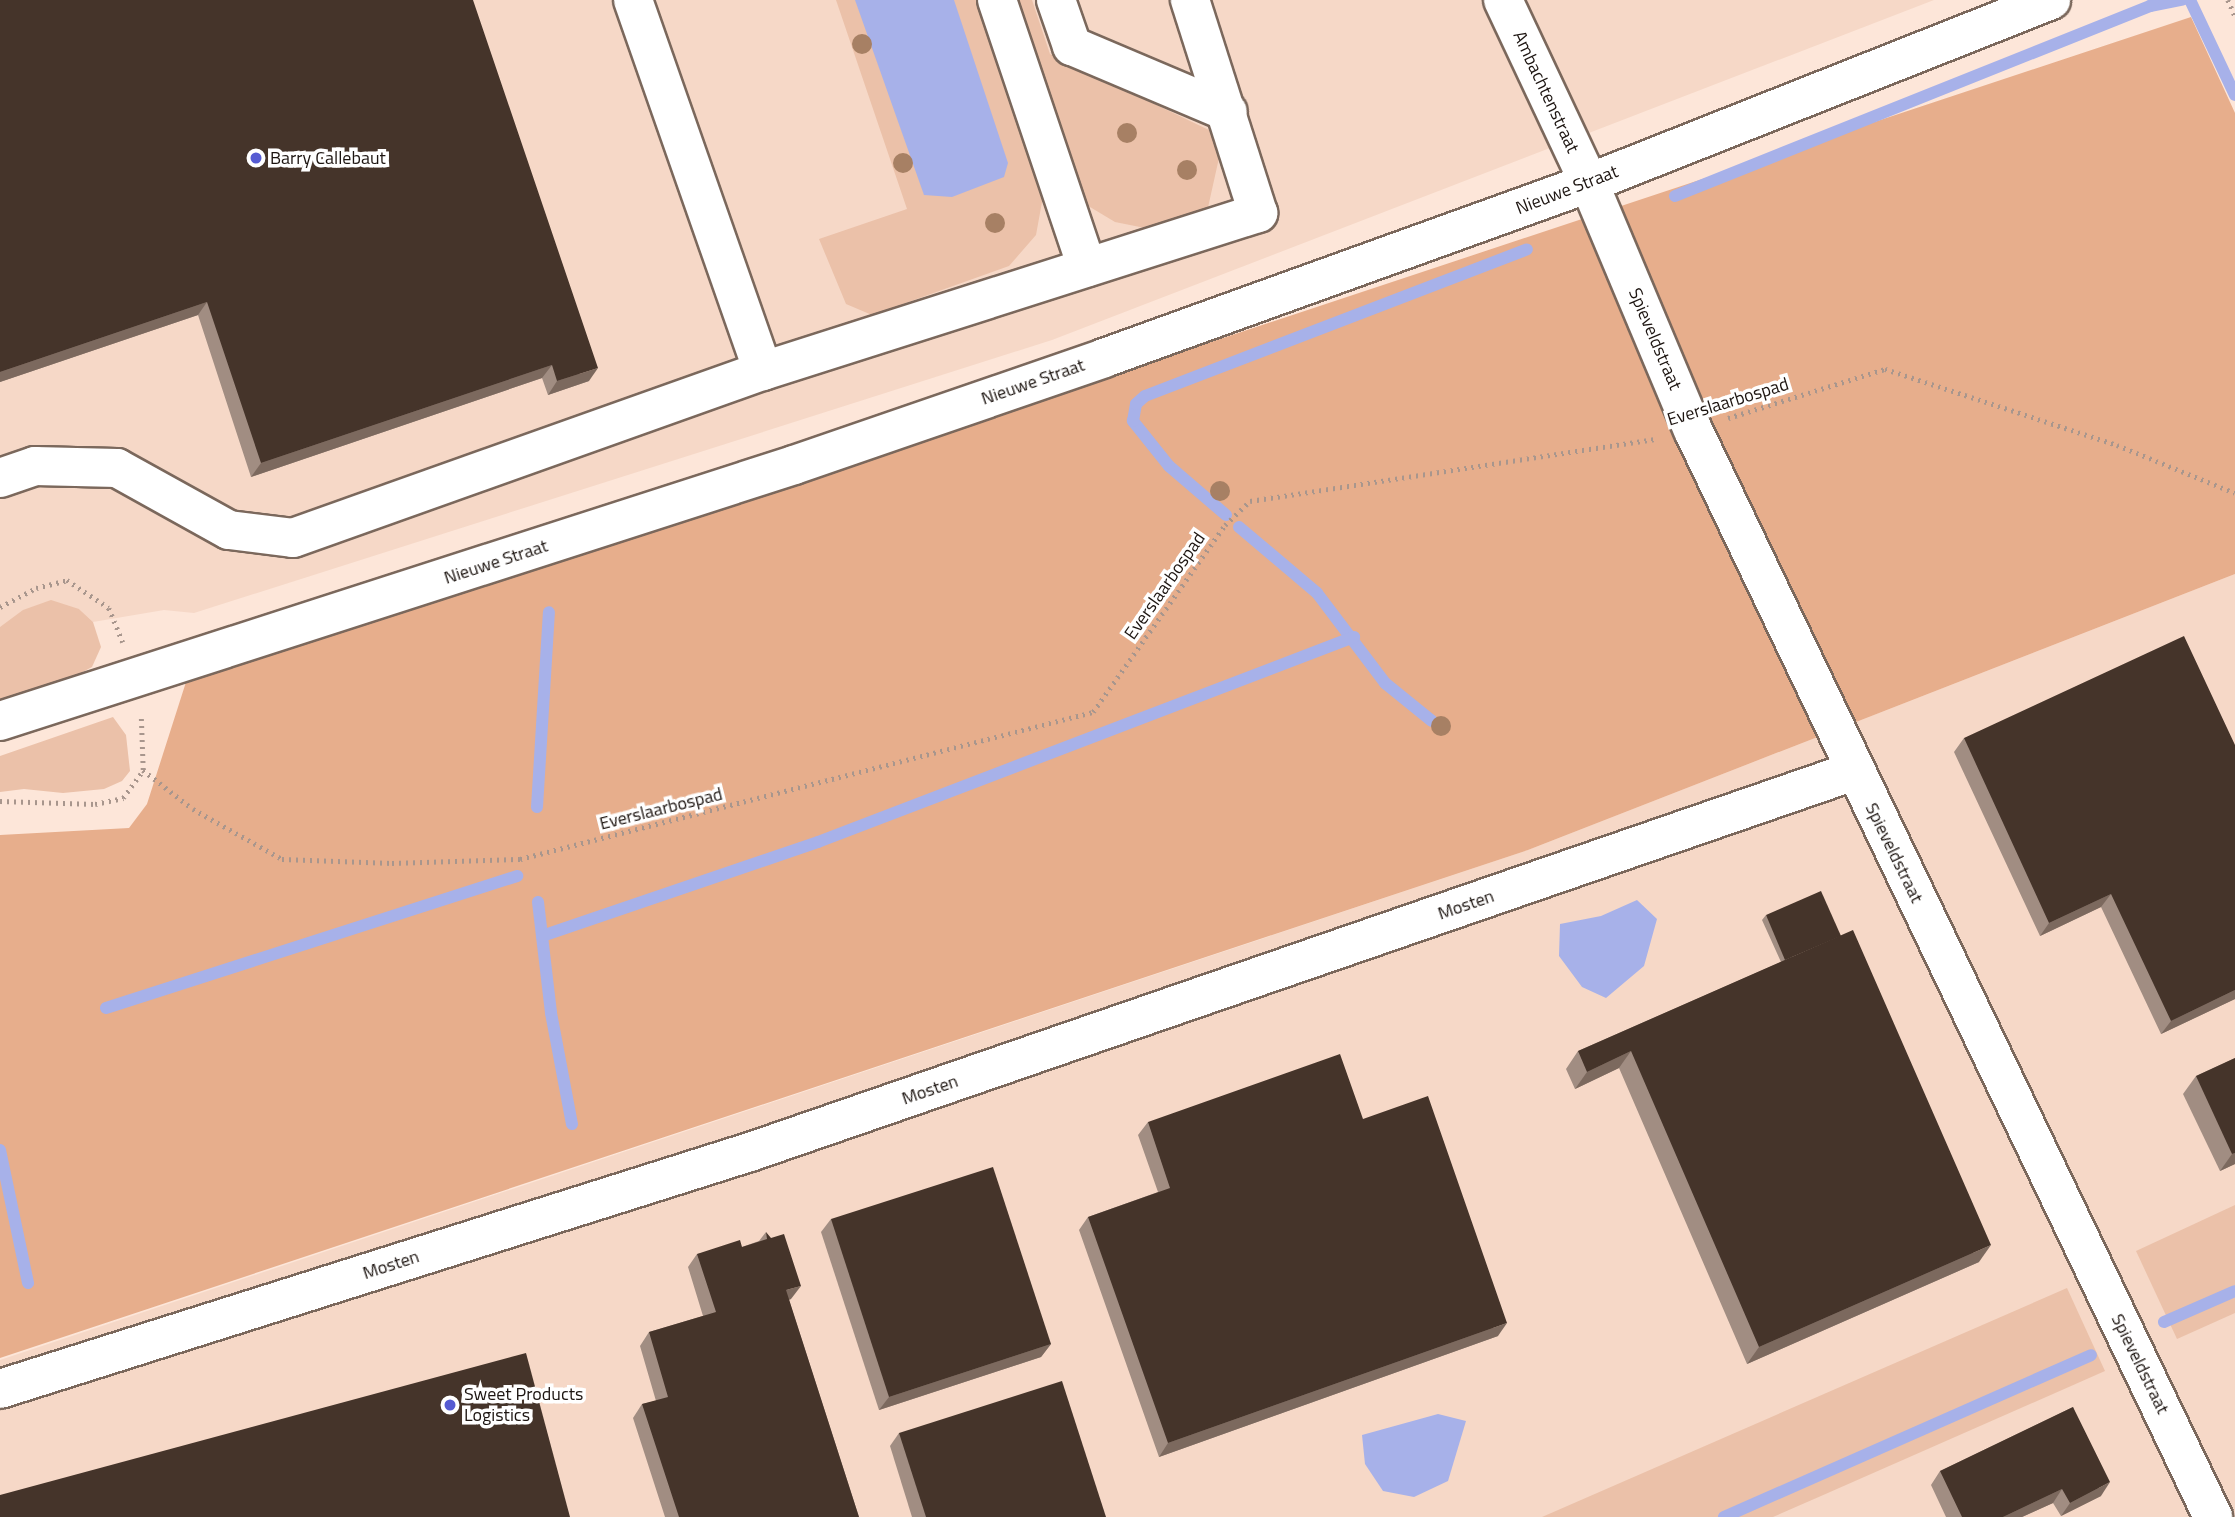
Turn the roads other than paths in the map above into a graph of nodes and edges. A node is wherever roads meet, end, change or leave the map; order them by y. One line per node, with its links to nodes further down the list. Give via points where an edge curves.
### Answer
1 (633, 0): 10 (street)
2 (997, 0): 9 (street)
3 (1056, 0): 7 (street, via 1072,46)
4 (1190, 0): 7 (street)
5 (1503, 0): 8 (street, Ambachtenstraat)
6 (2051, 0): 8 (street, Nieuwe Straat)
7 (1228, 113): 9 (street, via 1258,213)
8 (1589, 183): 12 (street, Nieuwe Straat, via 807,460); 13 (street, Spieveldstraat, via 1693,430)
9 (1087, 267): 10 (street)
10 (763, 371): 11 (street, via 293,538 229,530 117,468 36,466)
11 (0, 478)
12 (0, 721)
13 (1854, 771): 14 (street, Mosten, via 750,1152); 15 (street, Spieveldstraat)
14 (0, 1389)
15 (2213, 1517)

